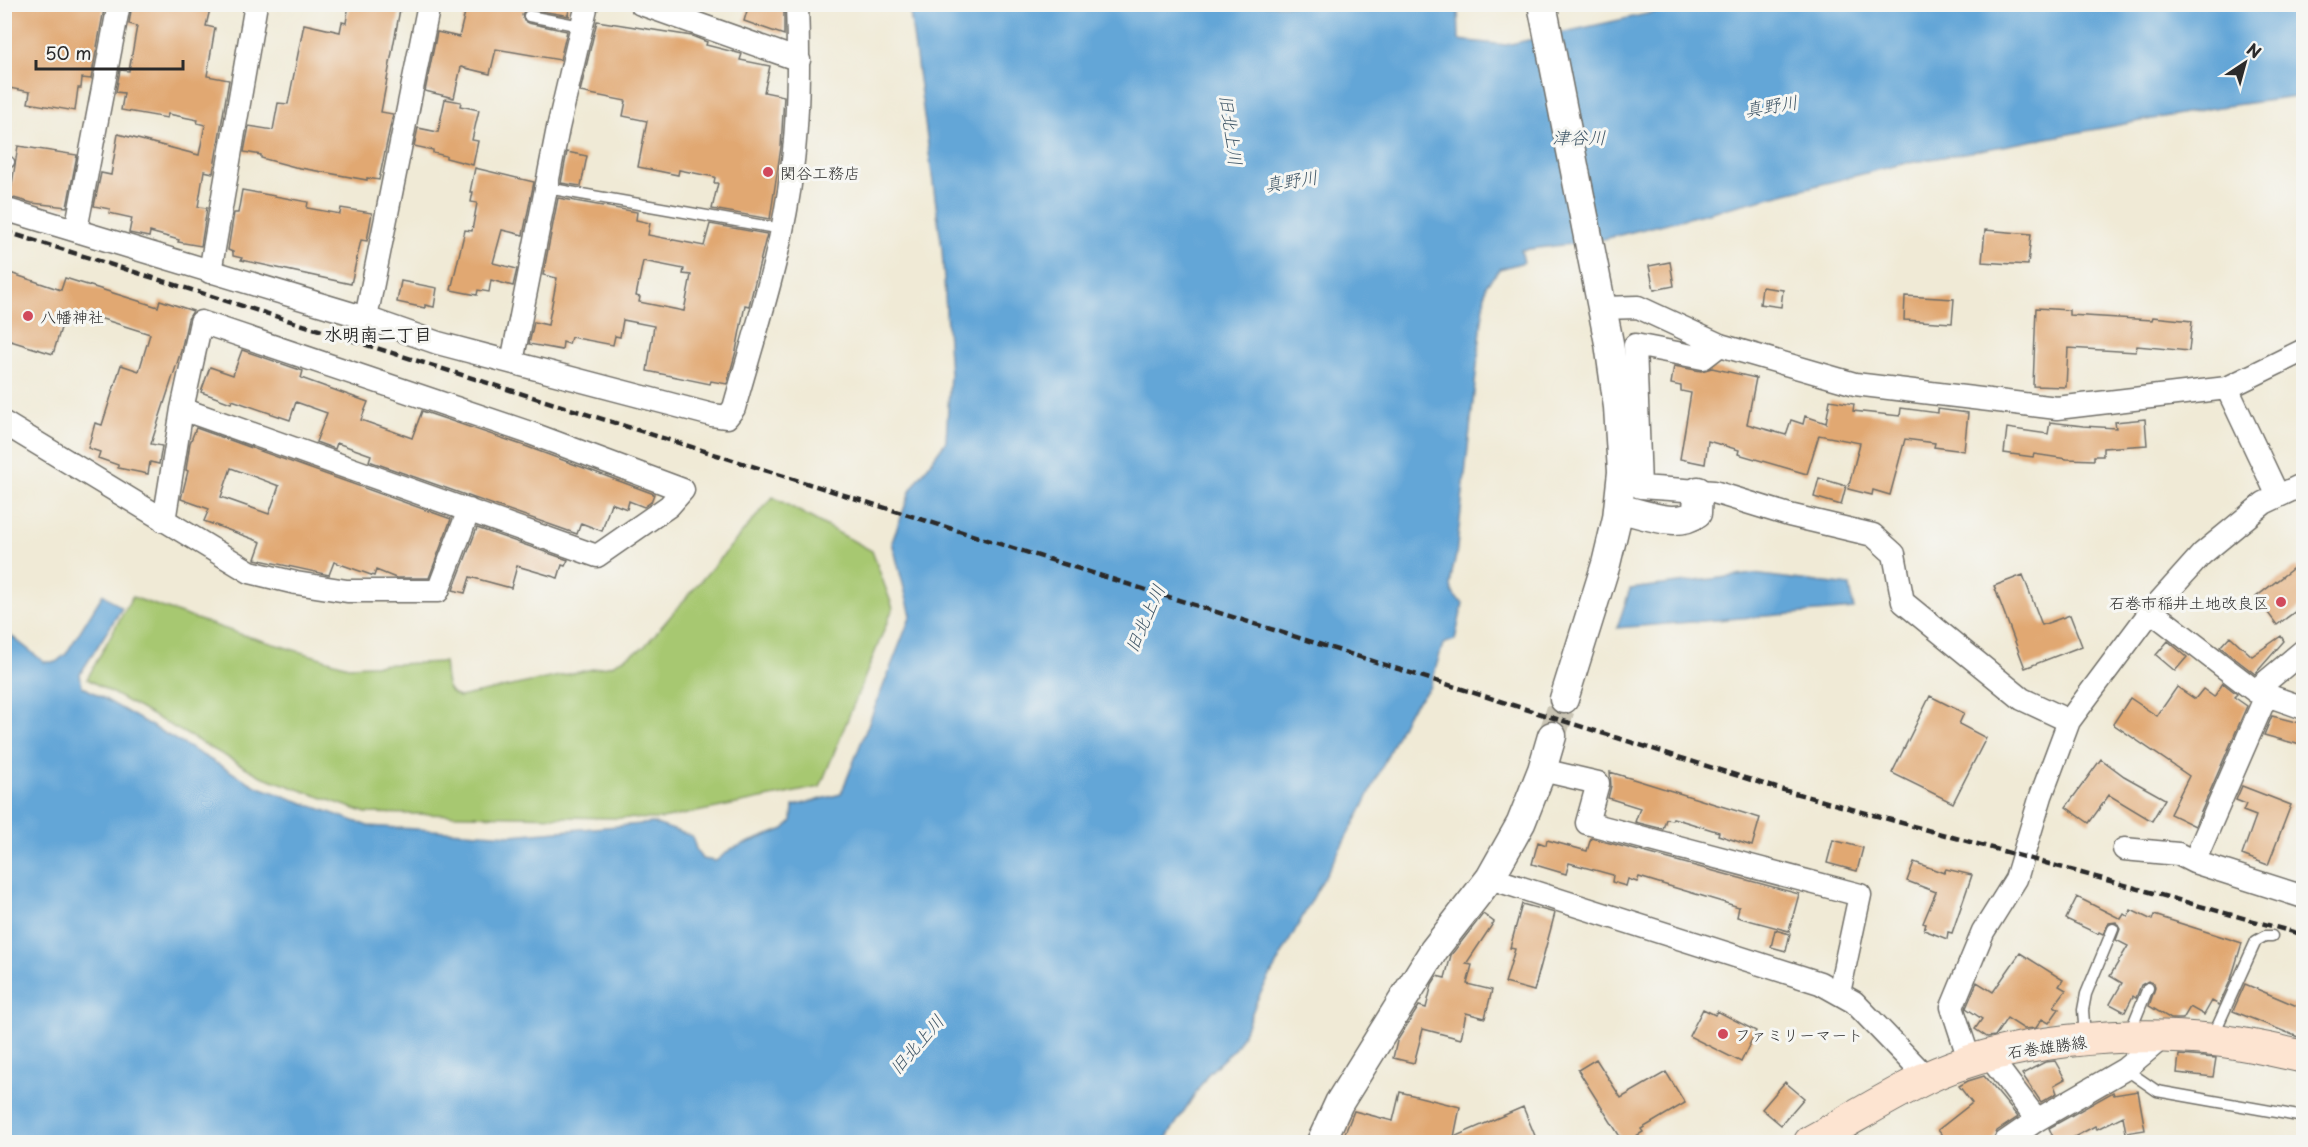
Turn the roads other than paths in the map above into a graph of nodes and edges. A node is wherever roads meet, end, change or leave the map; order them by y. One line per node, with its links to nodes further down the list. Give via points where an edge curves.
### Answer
1 (119, 4): 13 (street)
2 (256, 4): 14 (street)
3 (429, 4): 16 (street)
4 (642, 4): 9 (street)
5 (797, 4): 9 (street)
6 (584, 15): 7 (lane); 10 (street)
7 (529, 16)
8 (1545, 16): 15 (street)
9 (799, 60): 12 (street, via 792,169)
10 (547, 188): 12 (lane); 19 (street)
11 (4, 209): 13 (street)
12 (782, 229): 19 (street, via 734,408 727,417)
13 (76, 230): 14 (street)
14 (210, 272): 16 (street)
15 (1601, 308): 17 (street, via 1638,307); 26 (street, via 1618,407 1622,472)
16 (366, 318): 19 (street, via 438,344)
17 (1720, 345): 20 (street, via 1855,384 2057,408); 24 (street, via 1703,358 1635,345 1640,487)
18 (2304, 350): 20 (street)
19 (512, 362)
20 (2227, 388): 25 (street)
21 (182, 409): 27 (street); 27 (street, via 201,322 531,433 683,490 669,506 597,556); 28 (street)
22 (4, 423): 28 (street)
23 (2304, 484): 25 (street)
24 (1698, 490): 26 (street, via 1697,513 1691,518 1674,520); 34 (street, via 1873,535 1894,554 1903,602 2022,699)
25 (2278, 496): 29 (street, via 2202,554)
26 (1618, 508): 32 (street, via 1606,564)
27 (469, 510): 28 (street, via 438,591 347,591 250,572)
28 (164, 521)
29 (2151, 611): 31 (street); 34 (street)
30 (2304, 650): 31 (street)
31 (2260, 694): 33 (street); 38 (street)
32 (1564, 699)
33 (2304, 708)
34 (2069, 721): 50 (street, via 2040,796 2016,879 1983,932 1952,1007)
35 (1552, 736): 36 (street)
36 (1542, 770): 39 (street, via 1521,823); 44 (street, via 1598,783 1587,823 1860,895)
37 (2124, 849): 38 (street, via 2178,854)
38 (2194, 862): 40 (street)
39 (1490, 878): 44 (street); 55 (street, via 1434,950 1338,1103)
40 (2304, 897)
41 (2113, 929): 48 (lane, via 2086,994)
42 (2272, 936): 47 (lane, via 2256,941)
43 (2148, 988): 46 (lane)
44 (1839, 993): 52 (street, via 1854,1002)
45 (2163, 1037): 46 (main road, 石巻雄勝線); 47 (main road, 石巻雄勝線); 51 (street)
46 (2128, 1038): 48 (main road, 石巻雄勝線)
47 (2212, 1039): 49 (main road, 石巻雄勝線)
48 (2085, 1040): 50 (main road, 石巻雄勝線)
49 (2304, 1057)
50 (1979, 1059): 52 (main road, 石巻雄勝線); 54 (street)
51 (2125, 1069): 53 (lane, via 2157,1091); 54 (street)
52 (1927, 1078): 56 (main road, 石巻雄勝線)
53 (2304, 1117)
54 (2037, 1120): 57 (street)
55 (1321, 1143)
56 (1810, 1143)
57 (2005, 1143)

